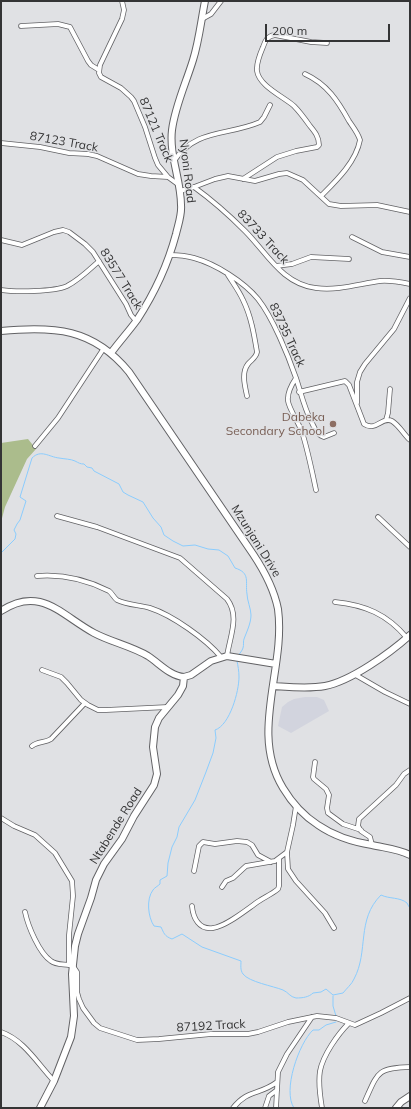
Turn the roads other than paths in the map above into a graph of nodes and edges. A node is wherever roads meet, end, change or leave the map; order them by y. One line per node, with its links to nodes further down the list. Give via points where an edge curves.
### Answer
1 (122, 1): 7 (street, via 122,19)
2 (205, 1): 4 (street, Nyoni Road)
3 (221, 1): 4 (street, via 211,14)
4 (202, 19): 11 (street, Nyoni Road, via 173,123 171,138)
5 (21, 26): 7 (street, 87121 Track, via 58,24 70,27 90,65)
6 (327, 43): 13 (street, via 275,35 269,36 265,41 257,65 259,78 299,111 316,133 318,145 277,157)
7 (99, 70): 12 (street, 87121 Track, via 101,77 131,96 155,158)
8 (305, 74): 16 (street, via 330,90 360,140 346,170)
9 (270, 105): 11 (street, via 260,122 198,139 187,146)
10 (1, 143): 12 (street, 87123 Track, via 93,155 138,174)
11 (174, 162): 15 (street, Nyoni Road)
12 (168, 177): 15 (street, 87121 Track)
13 (243, 179): 14 (street, via 228,176); 16 (street, via 255,181 287,173 303,180)
14 (194, 187): 15 (street); 24 (street, 83733 Track, via 244,230)
15 (180, 188): 20 (street, Nyoni Road, via 181,212)
16 (321, 196): 17 (street, via 327,203 334,205 373,205)
17 (410, 212)
18 (352, 237): 21 (street, via 382,252)
19 (1, 240): 23 (street, 83577 Track, via 22,244 46,234 66,230 85,244)
20 (170, 254): 25 (street, 83735 Track, via 200,260); 29 (street, Nyoni Road)
21 (410, 257)
22 (349, 259): 24 (street, via 311,257 288,266)
23 (99, 261): 27 (street, via 65,287); 29 (street, 83577 Track)
24 (276, 266): 26 (street, 83733 Track, via 293,280 315,288 331,289 387,281)
25 (226, 273): 33 (street, 83735 Track, via 250,291 264,306); 36 (street, via 248,310 257,352 244,372)
26 (410, 284)
27 (1, 290)
28 (410, 298): 37 (street, via 394,329 360,372 357,382)
29 (136, 321): 32 (street, Nyoni Road)
30 (1, 331): 31 (street, Mzunjani Drive, via 37,328 60,330 85,338)
31 (104, 348): 32 (street, Mzunjani Drive); 41 (street, via 58,418)
32 (111, 353): 51 (street, Mzunjani Drive, via 129,372 267,577 275,596 279,620)
33 (296, 378): 35 (street, 83735 Track); 42 (street, via 291,386 288,403 303,434)
34 (390, 389): 38 (street)
35 (299, 392): 37 (street, via 345,380); 39 (street, 83735 Track, via 319,435 324,437)
36 (247, 396)
37 (357, 408): 38 (street, via 367,426 374,426)
38 (386, 420): 40 (street, via 395,424)
39 (334, 433)
40 (410, 440)
41 (35, 446)
42 (316, 490)
43 (57, 516): 50 (street, via 97,527 180,558 230,603 234,621)
44 (378, 517): 45 (street)
45 (410, 547)
46 (37, 576): 50 (street, via 54,575 88,583 110,592 119,600 152,608 181,623)
47 (335, 602): 49 (street, via 361,606 373,611 392,622)
48 (1, 611): 54 (street, via 18,602 38,600 96,634 141,653 176,676)
49 (408, 637): 53 (street, via 378,660)
50 (226, 656): 51 (street); 54 (street, via 211,661)
51 (276, 664): 55 (street, Mzunjani Drive)
52 (42, 670): 56 (street, via 61,677)
53 (354, 674): 55 (street, via 327,686); 57 (street)
54 (184, 677): 58 (street, Ntabende Road, via 183,686)
55 (273, 686): 62 (street, Mzunjani Drive, via 268,734 270,755 281,784)
56 (85, 703): 58 (street, via 98,710); 59 (street, via 51,739)
57 (410, 704)
58 (168, 707): 75 (street, Ntabende Road, via 155,727 157,774 154,785 99,872 78,934)
59 (32, 746)
60 (315, 762): 64 (street, via 313,777 329,795 328,813 344,824)
61 (410, 770): 64 (street, via 360,818 358,824)
62 (296, 806): 65 (street, Mzunjani Drive, via 329,831 350,840); 66 (street)
63 (1, 818): 75 (street, 87192 Track, via 35,836 55,853 69,874 73,896 69,935)
64 (361, 830): 65 (street, via 370,837)
65 (372, 845): 67 (street, Mzunjani Drive)
66 (287, 852): 68 (street); 74 (street, via 290,872 320,906)
67 (410, 855)
68 (279, 859): 69 (street); 72 (street, via 278,889 232,920 208,928 197,922)
69 (271, 862): 70 (street, via 258,855 252,845 246,842 203,842 199,846); 71 (street, via 246,866)
70 (194, 871)
71 (222, 887)
72 (192, 906)
73 (25, 912): 75 (street, via 31,930 47,958 55,964)
74 (334, 928)
75 (71, 965): 77 (street, 87192 Track, via 77,972 77,992 87,1016 100,1028 131,1038 248,1034); 81 (street, Ntabende Road, via 74,1016 71,1037)
76 (410, 998): 78 (street, 87192 Track, via 359,1024)
77 (312, 1018): 78 (street, 87192 Track, via 327,1016); 82 (street, via 282,1062)
78 (349, 1023): 90 (street, via 338,1036 321,1067 319,1081)
79 (1, 1032): 81 (street, via 22,1044)
80 (410, 1067): 85 (street, via 382,1070)
81 (54, 1081): 86 (street, Ntabende Road)
82 (277, 1082): 83 (street); 87 (street, via 246,1095)
83 (277, 1090): 88 (street, via 269,1096); 89 (street)
84 (410, 1096): 91 (street)
85 (365, 1101)
86 (40, 1108)
87 (233, 1108)
88 (265, 1108)
89 (276, 1108)
90 (322, 1108)
91 (396, 1108)

